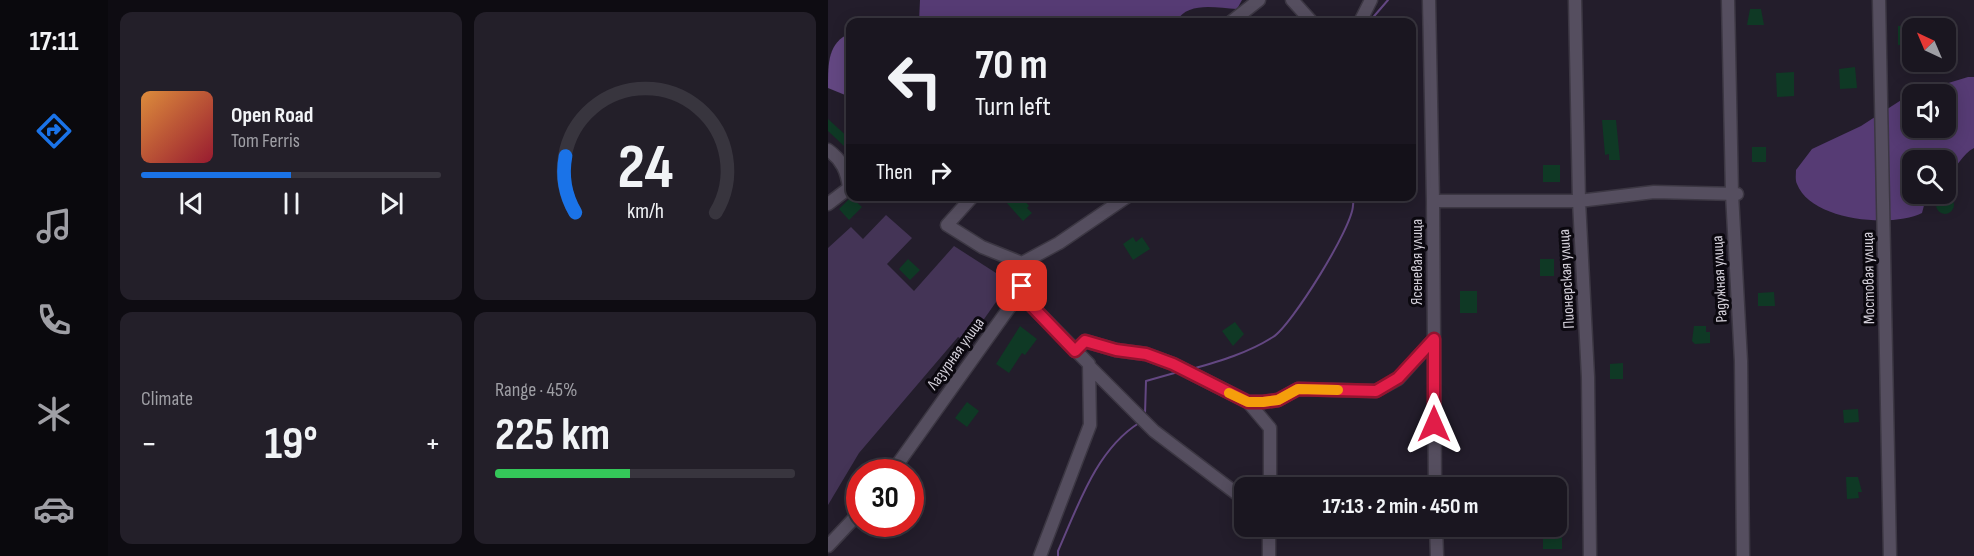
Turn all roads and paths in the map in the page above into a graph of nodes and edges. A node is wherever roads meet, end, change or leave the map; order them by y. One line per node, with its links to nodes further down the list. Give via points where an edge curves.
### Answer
1 (1259, 0): 8 (street)
2 (1292, 0): 9 (street)
3 (1371, 0): 10 (street)
4 (1429, 0): 17 (street, Ясеневая улица)
5 (1575, 0): 18 (street, Пионерская улица)
6 (1728, 0): 14 (street, Радужная улица)
7 (1879, 0): 39 (street, Мостовая улица)
8 (1236, 18)
9 (1308, 18)
10 (1362, 18)
11 (828, 150): 12 (street, via 839,158)
12 (846, 171)
13 (846, 190): 19 (street)
14 (1735, 194): 18 (street, via 1654,192); 38 (street, Радужная улица)
15 (969, 201): 20 (street, via 947,225 982,247)
16 (1121, 201): 20 (street)
17 (1433, 201): 18 (street); 22 (street, Ясеневая улица)
18 (1579, 201): 37 (street, Пионерская улица, via 1588,377)
19 (828, 204)
20 (1022, 263): 21 (street)
21 (1022, 286): 23 (street, via 1027,301); 26 (street, Лазурная улица)
22 (1434, 339): 25 (street, via 1398,378 1376,391 1298,389 1278,400); 28 (street, Ясеневая улица)
23 (1075, 351): 24 (street); 25 (street, via 1085,341 1146,354)
24 (1089, 366): 29 (street, via 1154,431); 34 (street, via 1090,425)
25 (1248, 402): 27 (street, via 1270,428)
26 (901, 459)
27 (1270, 477)
28 (1435, 477)
29 (1234, 492)
30 (846, 527): 33 (street)
31 (1269, 537): 35 (street)
32 (1436, 537): 36 (street)
33 (828, 546)
34 (1040, 556)
35 (1269, 556)
36 (1437, 556)
37 (1590, 556)
38 (1743, 556)
39 (1890, 556)

